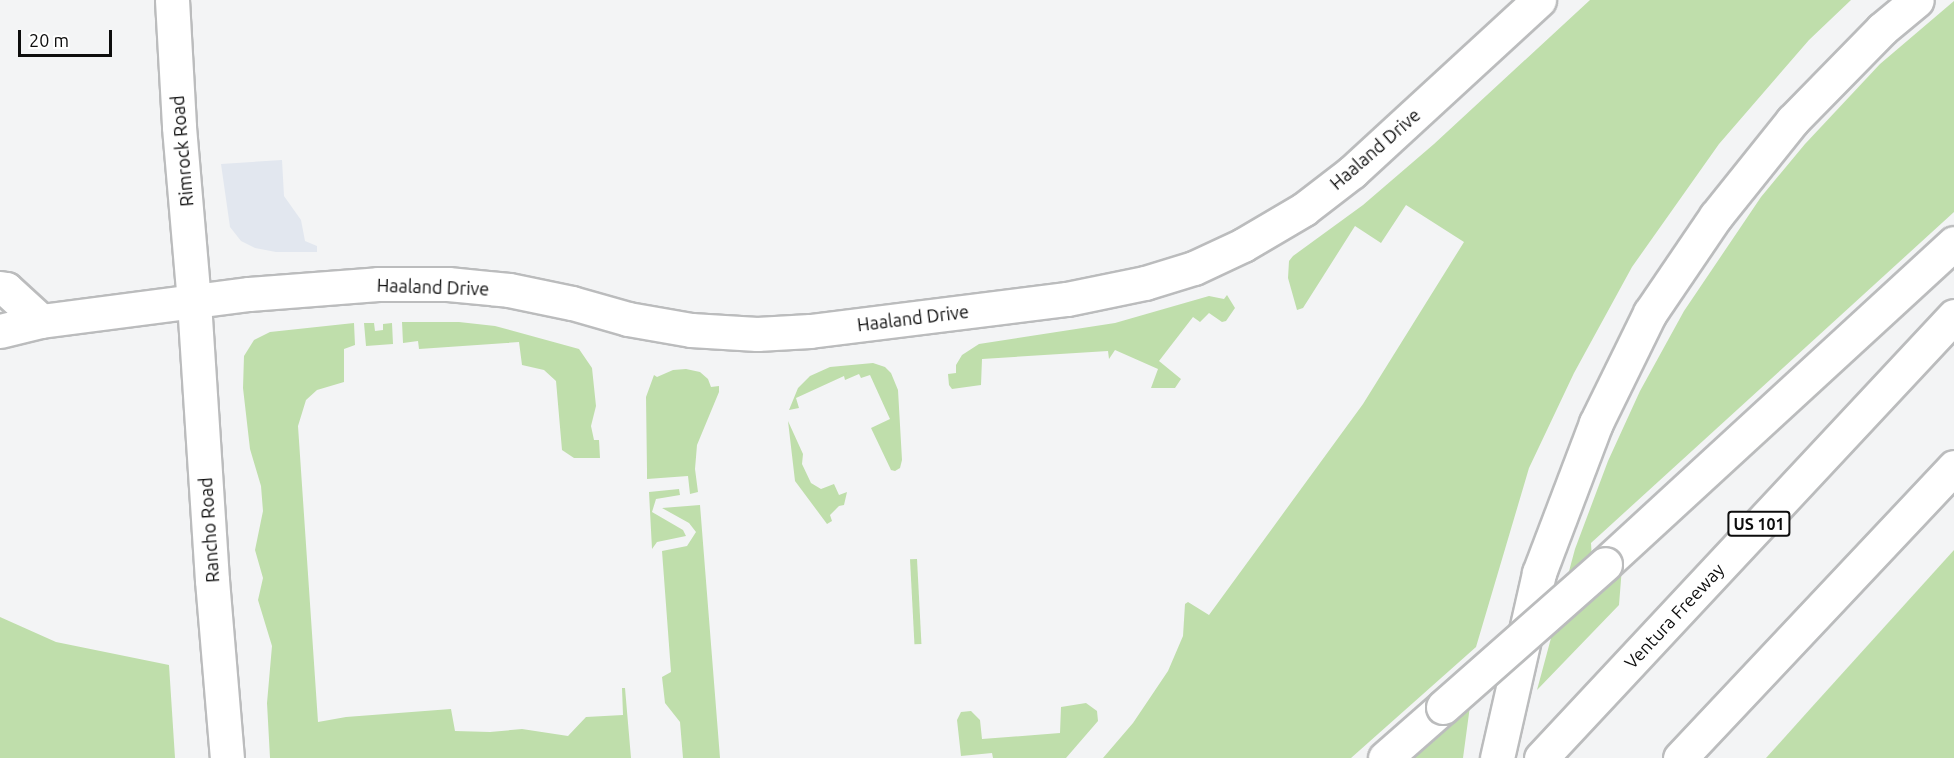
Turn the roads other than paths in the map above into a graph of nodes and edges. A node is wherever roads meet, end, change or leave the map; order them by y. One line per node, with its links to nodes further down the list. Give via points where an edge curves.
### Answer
1 (172, 0): 6 (main road, Rimrock Road)
2 (1539, 0): 6 (main road, Haaland Drive, via 1352,172 1304,209 1243,245 1145,283 1056,300 810,331 757,334 691,330 509,290 448,284 378,284)
3 (1917, 0): 14 (main road, via 1882,29 1792,122 1716,216 1650,313 1596,423 1539,573)
4 (1954, 243): 13 (main road, bridge, via 1605,564)
5 (0, 288): 8 (main road, via 6,289)
6 (194, 302): 8 (main road, Haaland Drive); 12 (main road, Rancho Road)
7 (1954, 316): 15 (main road, Ventura Freeway / US 101)
8 (40, 321): 9 (main road, Haaland Drive)
9 (0, 331)
10 (1954, 467): 11 (main road)
11 (1715, 720): 16 (main road); 17 (main road)
12 (227, 758)
13 (1385, 758)
14 (1497, 758)
15 (1542, 758)
16 (1680, 758)
17 (1690, 758)

